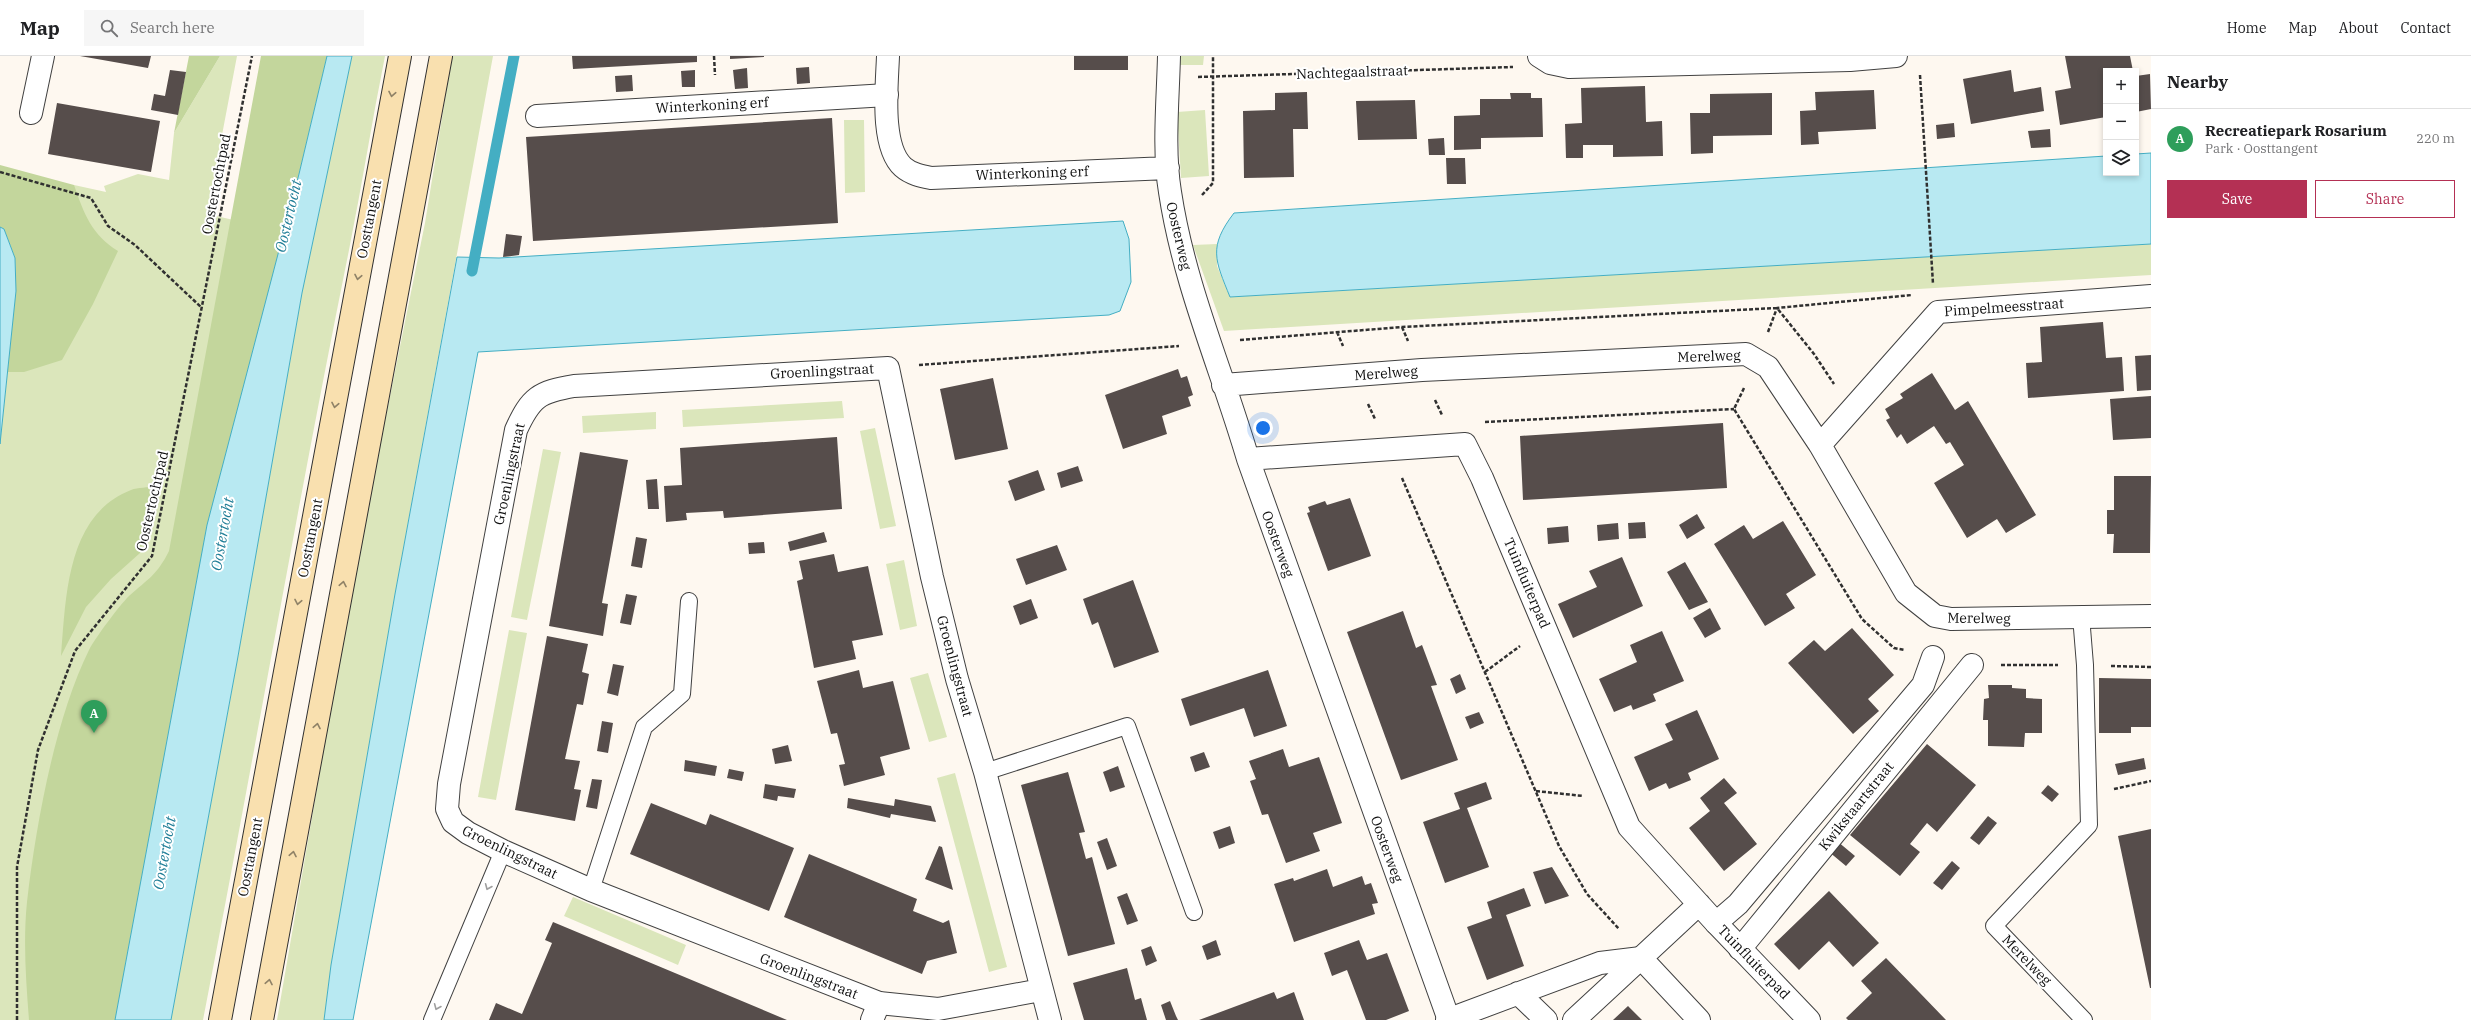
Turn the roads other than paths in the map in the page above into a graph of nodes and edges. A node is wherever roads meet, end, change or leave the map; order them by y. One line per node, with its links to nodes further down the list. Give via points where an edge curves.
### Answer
1 (43, 56): 9 (street)
2 (400, 56): 37 (main road, Oosttangent, one-way to 37)
3 (441, 56): 38 (main road, one-way to 3)
4 (888, 56): 8 (street, Winterkoning erf)
5 (1169, 56): 11 (street, Oosterweg)
6 (1539, 56): 7 (street, via 1550,63 1569,67 1850,60)
7 (1896, 56)
8 (887, 95): 10 (street, Winterkoning erf); 11 (street, Winterkoning erf, via 888,137 894,156 903,167 914,174 931,178)
9 (31, 113)
10 (537, 116)
11 (1168, 168): 13 (street, Oosterweg, via 1170,191 1185,264)
12 (2151, 296): 14 (street, Pimpelmeesstraat, via 1938,312)
13 (1223, 385): 14 (street, Merelweg, via 1355,375 1746,354 1768,367); 15 (street, Oosterweg, via 1236,417)
14 (1820, 445): 17 (street, Merelweg, via 1906,593 1935,616 1951,619)
15 (1248, 460): 28 (street, Tuinfluiterpad, via 1465,444 1482,478 1629,828); 41 (street, Oosterweg)
16 (688, 600): 27 (lane, via 682,694 644,727)
17 (2081, 616): 18 (street, Merelweg); 46 (lane, Merelweg, via 2086,665 2089,825 1994,926)
18 (2151, 616)
19 (1933, 657): 21 (street, Kwikstaartstraat, via 1923,685)
20 (1972, 665): 22 (street, Kwikstaartstraat)
21 (1876, 741): 22 (street); 24 (street, Kwikstaartstraat)
22 (1896, 757): 25 (street, Kwikstaartstraat)
23 (985, 772): 26 (street, Groenlingstraat, via 956,679 888,368 574,386 548,390 526,407 516,430 446,798 447,809 453,822); 29 (lane, via 1127,726); 33 (street, Groenlingstraat)
24 (1838, 786): 25 (street); 30 (street, Kwikstaartstraat, via 1738,904)
25 (1858, 803): 31 (street, Kwikstaartstraat)
26 (503, 851): 27 (street, Groenlingstraat); 39 (lane, one-way to 39)
27 (590, 890): 35 (street, Groenlingstraat)
28 (1699, 904): 30 (street, Tuinfluiterpad); 32 (street)
29 (1194, 912)
30 (1716, 924): 31 (street, Tuinfluiterpad)
31 (1740, 949): 45 (street, Tuinfluiterpad)
32 (1641, 958): 34 (street, via 1600,963); 43 (street); 44 (street)
33 (1041, 990): 36 (street, Groenlingstraat); 40 (street, Groenlingstraat)
34 (1518, 993): 41 (street); 42 (street)
35 (875, 1012): 36 (street, Groenlingstraat)
36 (937, 1015)
37 (220, 1020)
38 (262, 1020)
39 (432, 1020)
40 (1050, 1020)
41 (1448, 1020)
42 (1546, 1020)
43 (1574, 1020)
44 (1699, 1020)
45 (1809, 1020)
46 (2084, 1020)

